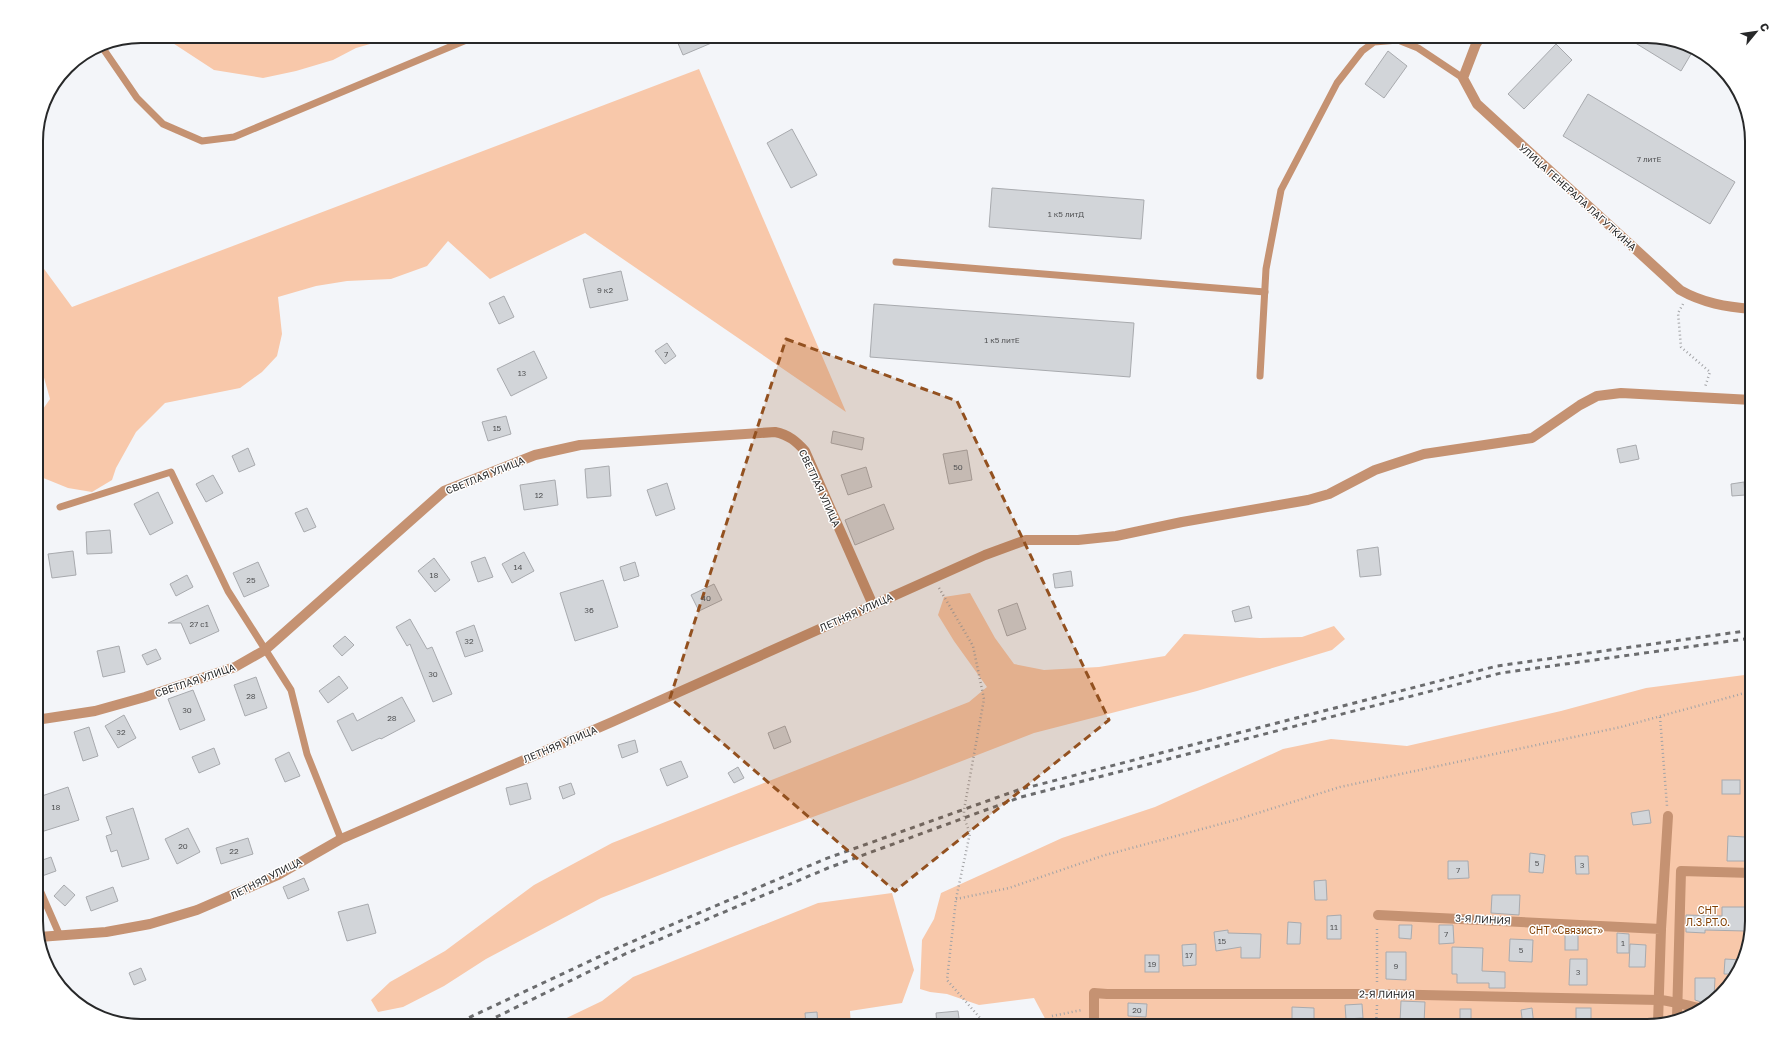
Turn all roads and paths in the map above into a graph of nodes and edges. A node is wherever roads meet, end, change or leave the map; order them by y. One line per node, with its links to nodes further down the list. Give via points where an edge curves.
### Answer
1 (459, 43): 5 (lane, via 234,137 202,141 164,124 138,98)
2 (1373, 43): 8 (lane, via 1362,51 1337,83 1281,190 1266,269)
3 (1406, 43): 6 (lane, via 1418,48)
4 (1477, 43): 6 (street)
5 (104, 50)
6 (1463, 78): 9 (street, УЛИЦА ГЕНЕРАЛА ЛАГУТКИНА, via 1477,104 1680,290)
7 (896, 262): 8 (lane)
8 (1265, 292): 11 (lane)
9 (1690, 295): 10 (street, УЛИЦА ГЕНЕРАЛА ЛАГУТКИНА, via 1715,304); 12 (path, via 1678,313 1679,337 1685,352 1710,372)
10 (1745, 308)
11 (1260, 376)
12 (1703, 397): 13 (street, ЛЕТНЯЯ УЛИЦА); 15 (street, ЛЕТНЯЯ УЛИЦА, via 1620,393 1597,396 1532,438 1424,454 1376,470 1329,494 1308,500 1116,536 1078,540 1026,540)
13 (1745, 400)
14 (60, 507): 17 (lane, via 171,472 228,591)
15 (933, 578): 16 (street, ЛЕТНЯЯ УЛИЦА); 25 (path, via 972,646 984,699 964,810 964,818 970,833)
16 (873, 605): 17 (street, СВЕТЛАЯ УЛИЦА, via 805,451 787,434 775,432 580,445 535,455 444,491); 22 (street, ЛЕТНЯЯ УЛИЦА, via 612,722)
17 (265, 650): 20 (street, СВЕТЛАЯ УЛИЦА, via 235,668 145,697 95,711); 22 (lane, via 291,690 307,754)
18 (1745, 692): 19 (path)
19 (1660, 717): 21 (path); 25 (path, via 1340,787 1239,820 1102,856 1009,888)
20 (43, 719)
21 (1668, 816): 27 (street)
22 (341, 839): 28 (street, ЛЕТНЯЯ УЛИЦА, via 278,875 197,910 150,924 113,931)
23 (1745, 873): 32 (street, via 1681,871)
24 (43, 897): 28 (lane)
25 (956, 899): 38 (path, via 947,980)
26 (1378, 915): 27 (street, 3-Я ЛИНИЯ); 30 (path)
27 (1662, 929): 31 (street)
28 (60, 936): 29 (street, ЛЕТНЯЯ УЛИЦА)
29 (44, 937)
30 (1377, 994): 31 (street, 2-Я ЛИНИЯ); 33 (street, 2-Я ЛИНИЯ, via 1094,992); 40 (path)
31 (1659, 1000): 32 (street, 2-Я ЛИНИЯ); 37 (street)
32 (1678, 1004): 34 (street, 2-Я ЛИНИЯ); 35 (street)
33 (1094, 1007): 36 (path); 39 (street)
34 (1694, 1007)
35 (1677, 1015)
36 (1052, 1016)
37 (1658, 1018)
38 (981, 1019)
39 (1094, 1019)
40 (1376, 1019)

